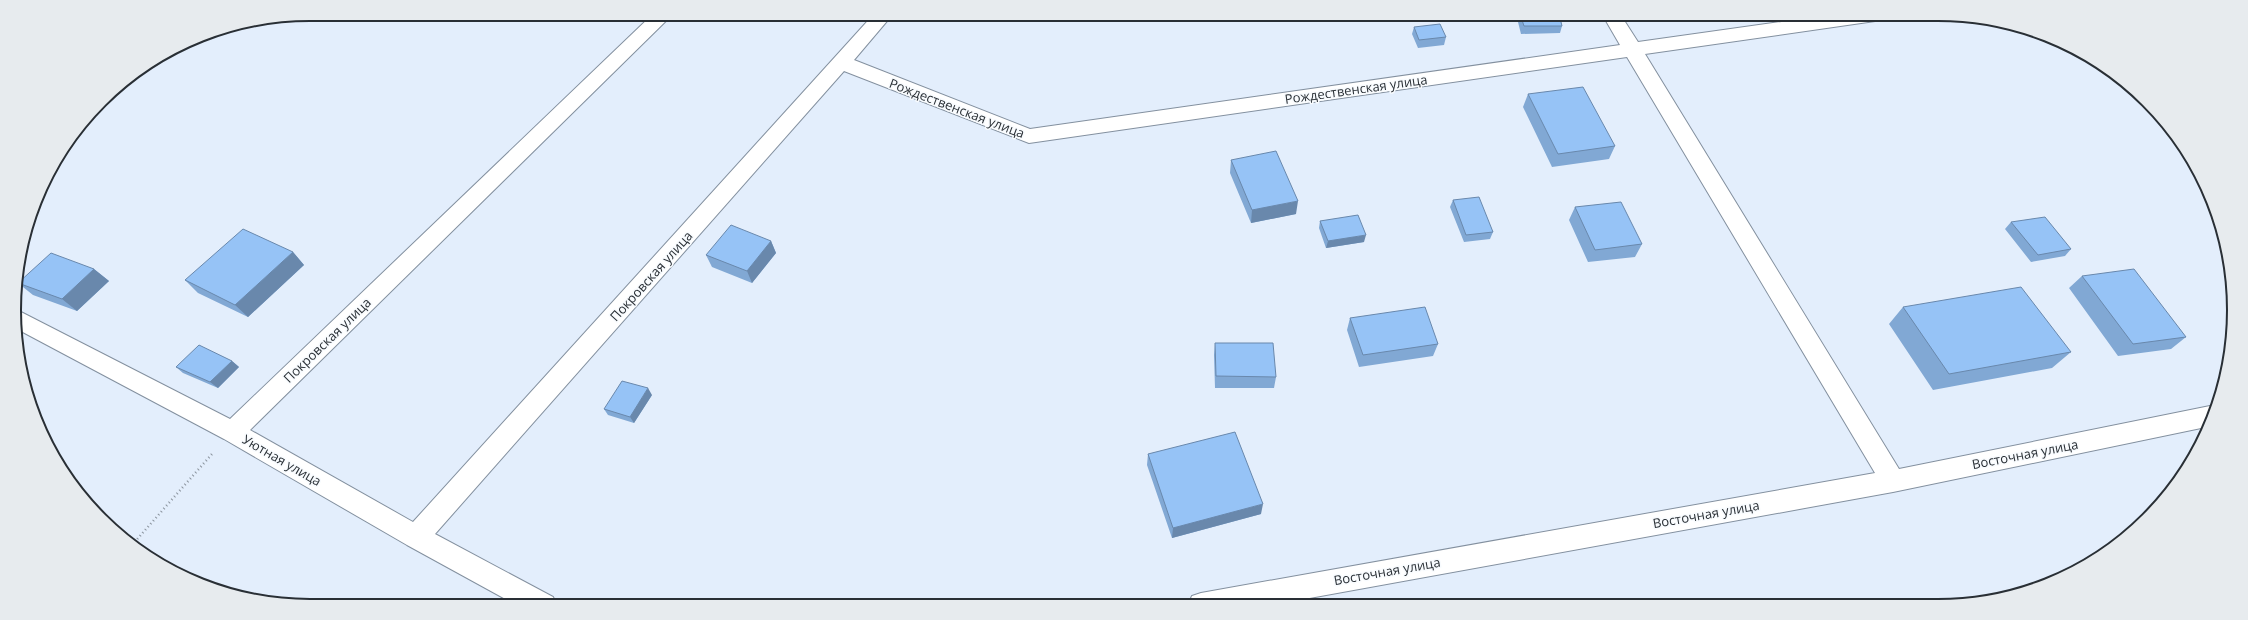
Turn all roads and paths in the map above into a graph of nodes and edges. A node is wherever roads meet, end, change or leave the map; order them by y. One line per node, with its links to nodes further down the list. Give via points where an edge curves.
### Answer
1 (657, 21): 9 (street, Покровская улица)
2 (878, 21): 6 (street, Покровская улица)
3 (1615, 21): 5 (street)
4 (1832, 21): 5 (street, Рождественская улица)
5 (1632, 49): 6 (street, Рождественская улица, via 1029,136); 10 (street)
6 (842, 64): 11 (street, Покровская улица)
7 (22, 321): 9 (street, Уютная улица)
8 (2207, 417): 10 (street, Восточная улица)
9 (232, 432): 11 (street, Уютная улица); 12 (path)
10 (1893, 480): 14 (street, Восточная улица)
11 (416, 537): 13 (street, Уютная улица)
12 (136, 540)
13 (531, 599)
14 (1234, 599)

